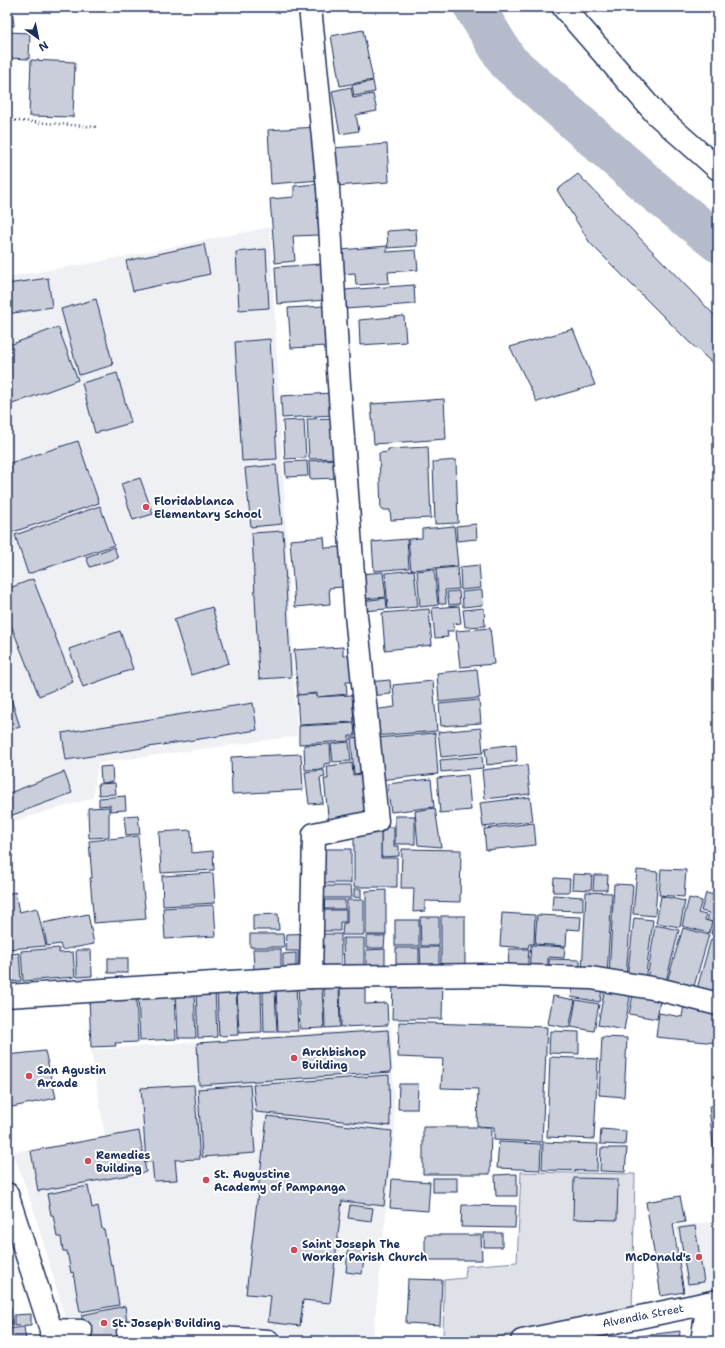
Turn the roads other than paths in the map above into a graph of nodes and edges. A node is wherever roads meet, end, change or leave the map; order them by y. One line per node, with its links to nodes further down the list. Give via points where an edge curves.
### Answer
1 (310, 7): 4 (street, via 328,188 356,615 377,821 314,834)
2 (563, 7): 3 (street, via 656,114)
3 (718, 169)
4 (311, 977): 5 (street); 6 (street, via 490,975 591,978 658,989)
5 (7, 996)
6 (718, 1004)
7 (7, 1194): 11 (street)
8 (713, 1302): 14 (street, Alvendia Street); 15 (street)
9 (81, 1331): 11 (street)
10 (128, 1332): 12 (street)
11 (51, 1335)
12 (268, 1341): 13 (street)
13 (282, 1341)
14 (522, 1341)
15 (702, 1341)

